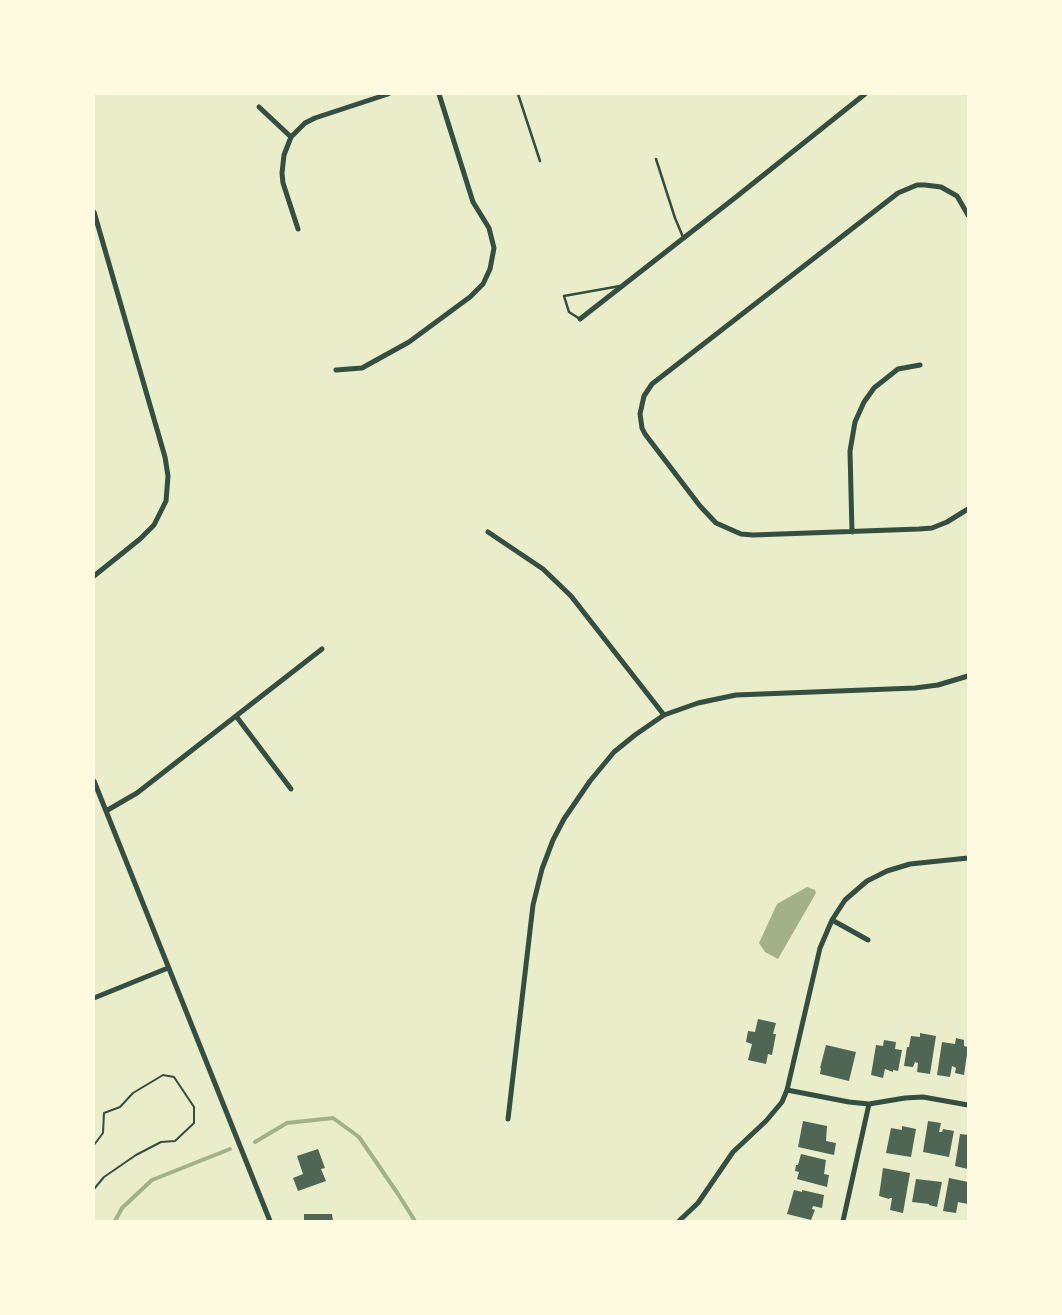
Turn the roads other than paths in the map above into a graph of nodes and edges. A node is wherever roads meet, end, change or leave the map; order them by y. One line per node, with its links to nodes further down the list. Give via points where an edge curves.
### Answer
1 (388, 94): 6 (street, via 315,118)
2 (439, 94): 16 (street, via 473,202 488,228 494,248 490,269 483,284 470,297 409,342 362,368)
3 (518, 94): 8 (lane)
4 (865, 94): 12 (street)
5 (259, 108): 6 (street)
6 (291, 137): 11 (street, via 282,173)
7 (656, 159): 12 (lane, via 674,218)
8 (540, 162)
9 (94, 212): 20 (street, via 165,456 168,476 166,501 154,525)
10 (968, 215): 19 (street, via 957,196 941,187 917,185 898,193 652,384 644,396 640,414 645,434 716,523 731,531 753,535)
11 (298, 229)
12 (684, 238): 13 (street)
13 (623, 286): 14 (street); 14 (lane, via 564,296 569,312)
14 (580, 319)
15 (920, 364): 19 (street, via 898,369 874,388 855,422 850,451)
16 (336, 370)
17 (968, 509): 19 (street, via 932,528)
18 (488, 532): 23 (street, via 543,569 571,596)
19 (852, 532)
20 (94, 576)
21 (322, 649): 24 (street)
22 (968, 676): 23 (street, via 915,688 736,695)
23 (664, 715): 36 (street, via 614,752 590,781 553,840 533,905)
24 (236, 716): 26 (street); 27 (street, via 137,793)
25 (94, 781): 27 (street)
26 (291, 789)
27 (106, 811): 31 (street)
28 (968, 858): 29 (street, via 910,864 887,871 867,881 845,900)
29 (832, 920): 30 (street); 33 (street, via 820,948)
30 (868, 940)
31 (168, 968): 32 (street); 37 (street)
32 (94, 998)
33 (786, 1090): 34 (street); 38 (street, via 782,1102 733,1152 698,1203)
34 (870, 1104): 35 (street, via 924,1097); 39 (street)
35 (968, 1105)
36 (508, 1118)
37 (270, 1221)
38 (679, 1221)
39 (843, 1221)

